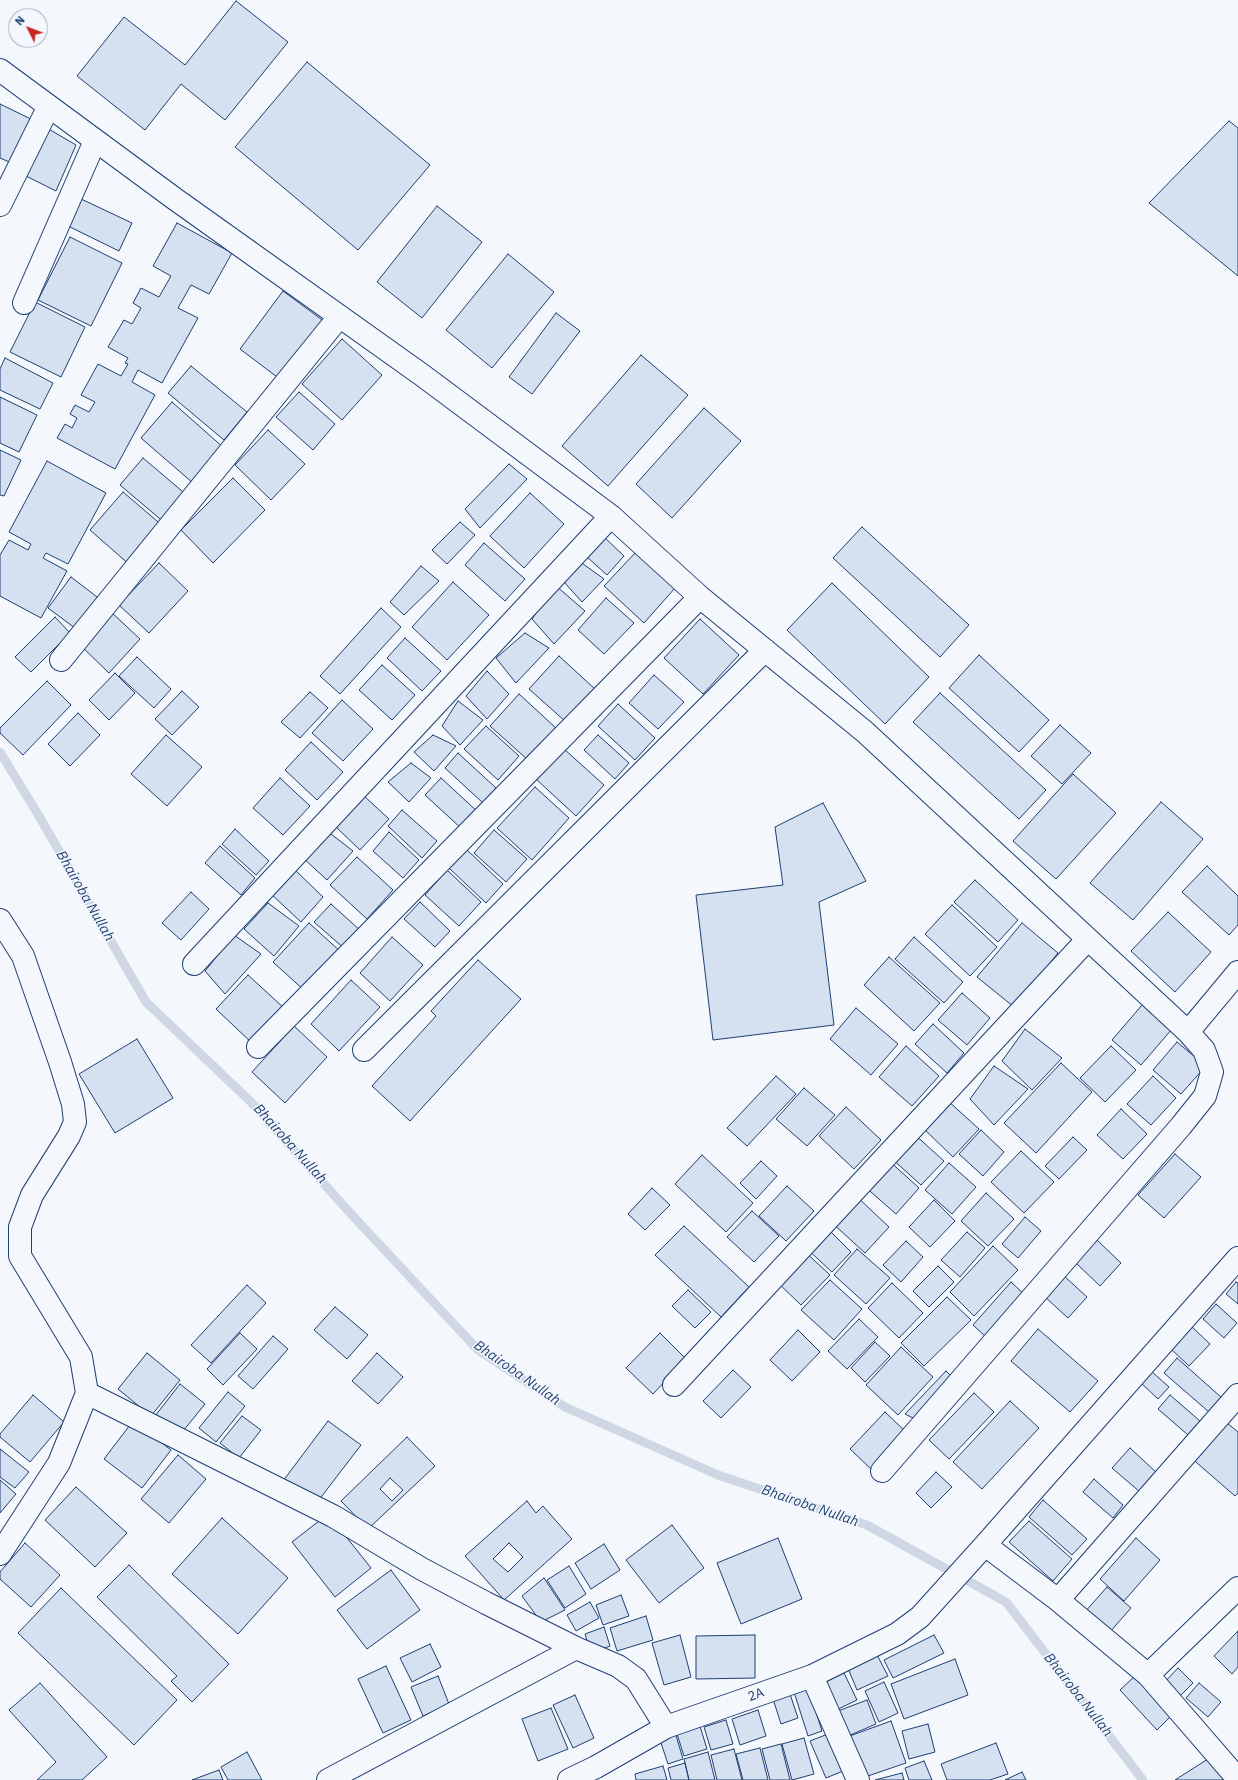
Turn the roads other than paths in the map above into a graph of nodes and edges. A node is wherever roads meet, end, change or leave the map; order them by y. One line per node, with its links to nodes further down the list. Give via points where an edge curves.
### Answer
1 (0, 70): 2 (street)
2 (49, 106): 3 (street); 4 (street)
3 (95, 141): 5 (street); 6 (street)
4 (0, 205)
5 (24, 303)
6 (339, 317): 7 (street, via 422,375); 10 (street)
7 (611, 516): 8 (street); 13 (street)
8 (700, 597): 9 (street); 16 (street)
9 (764, 650): 12 (street, via 865,732); 17 (street)
10 (61, 660)
11 (0, 920): 20 (street, via 23,956 60,1062 73,1104 75,1122 32,1195 20,1227 20,1256 80,1356)
12 (1087, 940): 15 (street); 19 (street)
13 (194, 964)
14 (1238, 972): 15 (street)
15 (1188, 1032): 22 (street, via 1204,1050 1212,1072 1205,1096)
16 (258, 1047)
17 (364, 1050)
18 (1238, 1258): 23 (street, 2A)
19 (674, 1385)
20 (87, 1393): 24 (street, via 59,1463); 27 (street, via 333,1516 422,1569)
21 (1238, 1395): 26 (street)
22 (882, 1471)
23 (980, 1551): 26 (street); 29 (street, 2A, via 920,1617 897,1634)
24 (0, 1554)
25 (1238, 1588): 28 (street)
26 (1058, 1600): 28 (street)
27 (576, 1648): 30 (street, via 618,1666 636,1679); 33 (street)
28 (1148, 1675): 32 (street)
29 (812, 1676): 30 (street, 2A); 35 (street)
30 (666, 1727): 31 (street, 2A)
31 (599, 1774): 34 (street, 2A)
32 (1238, 1779)
33 (328, 1780)
34 (569, 1780)
35 (858, 1780)

